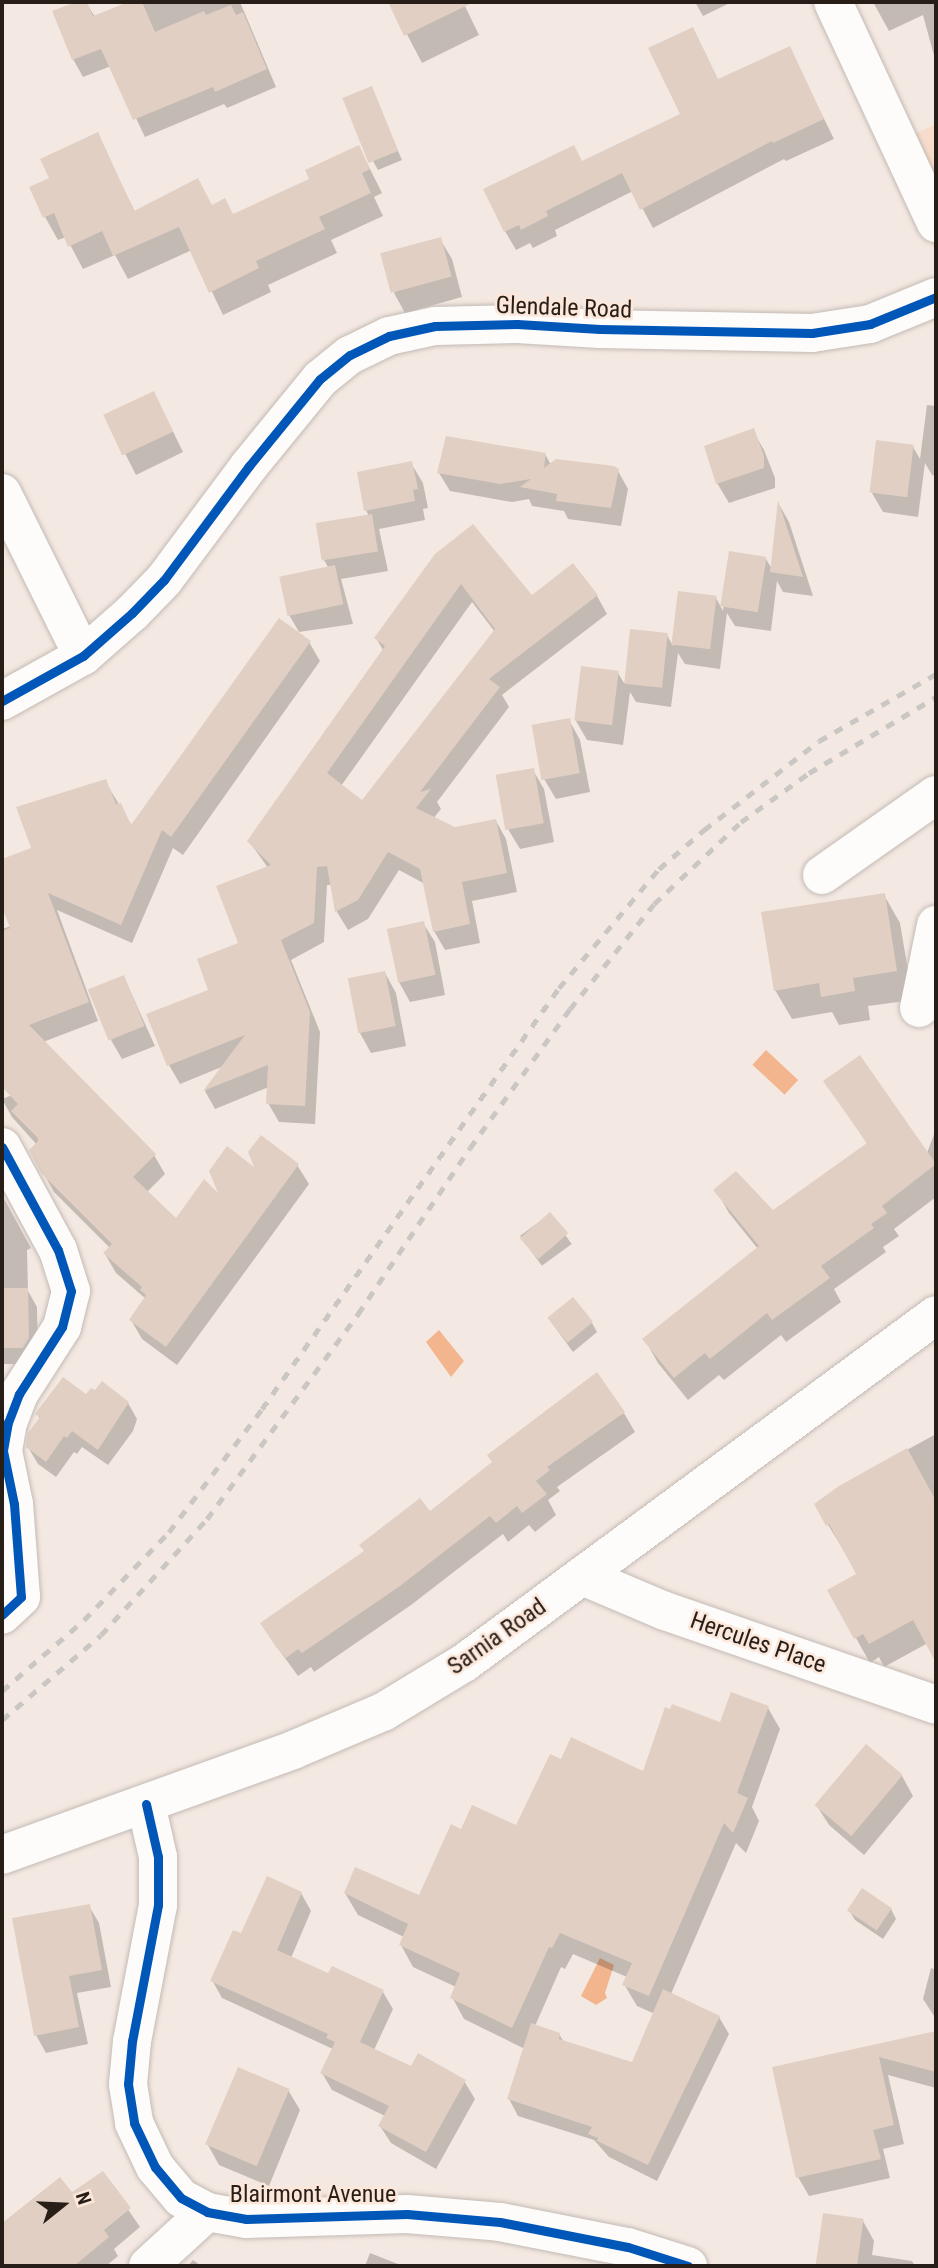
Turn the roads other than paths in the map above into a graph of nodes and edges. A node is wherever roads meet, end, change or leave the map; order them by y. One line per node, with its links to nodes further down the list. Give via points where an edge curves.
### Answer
1 (834, 2): 2 (street)
2 (934, 214)
3 (936, 296): 5 (street, Glendale Road, via 870,324 812,333 517,324 435,326 389,336 350,355 320,379 164,580)
4 (2, 494): 5 (street)
5 (82, 656): 6 (street, Glendale Road)
6 (2, 701)
7 (936, 795): 8 (street)
8 (822, 875)
9 (936, 925): 10 (street)
10 (919, 1008)
11 (2, 1147): 14 (street, via 58,1250 71,1291 62,1328 19,1394 8,1422 4,1451 15,1504 21,1597)
12 (936, 1315): 13 (street, Sarnia Road)
13 (582, 1576): 15 (street, Hercules Place, via 666,1611); 16 (street, Sarnia Road, via 464,1663 383,1712)
14 (2, 1615)
15 (936, 1705)
16 (146, 1804): 17 (street, Sarnia Road); 18 (street, Blairmont Avenue, via 158,1857 158,1905 128,2084 134,2123 155,2167 181,2198)
17 (2, 1855)
18 (207, 2212): 19 (street); 20 (street, Blairmont Avenue, via 246,2218 407,2214 500,2222 628,2246)
19 (148, 2266)
20 (688, 2266)

